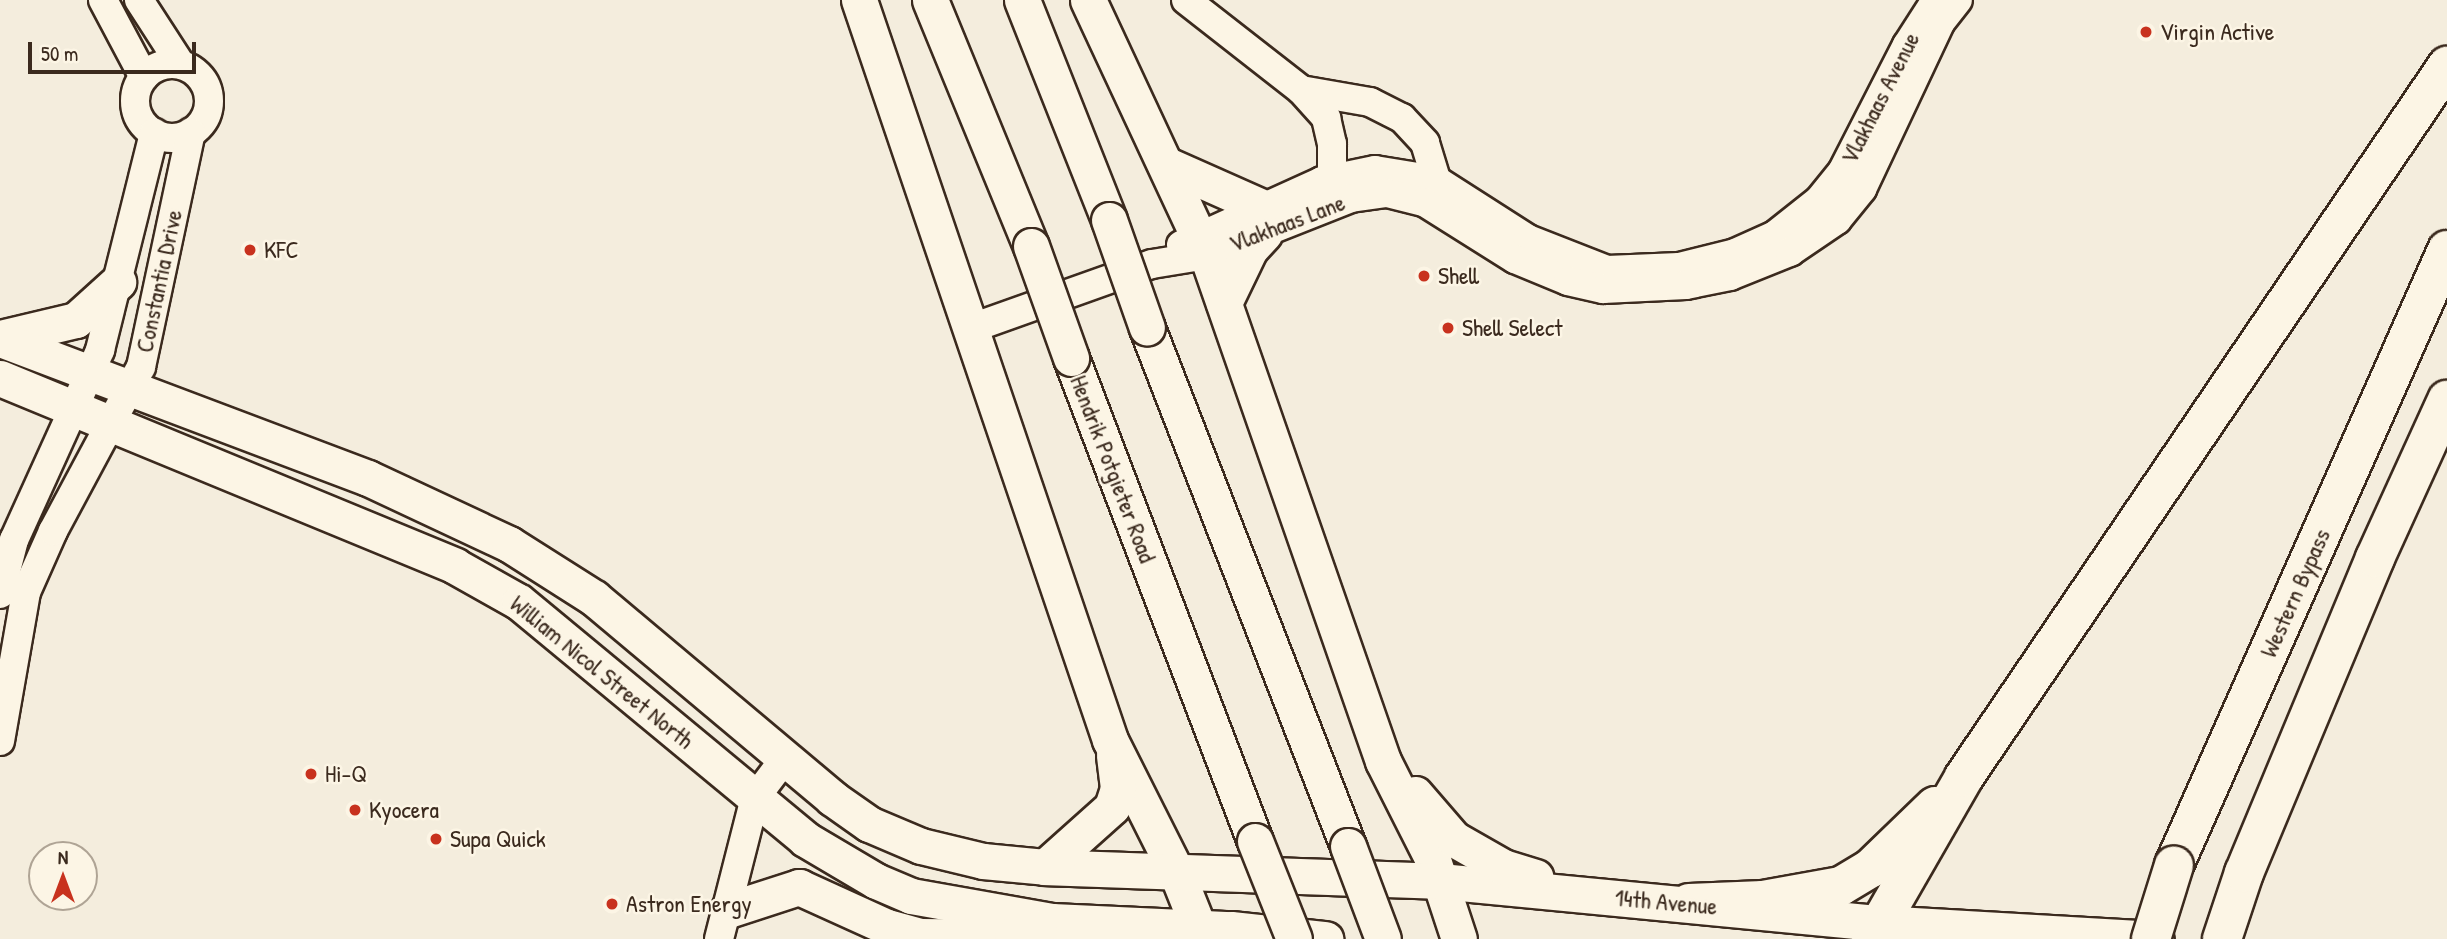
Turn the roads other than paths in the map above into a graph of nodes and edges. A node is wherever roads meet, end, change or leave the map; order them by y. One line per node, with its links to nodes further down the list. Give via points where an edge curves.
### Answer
1 (103, 0): 12 (street)
2 (139, 0): 10 (street)
3 (859, 0): 24 (main road)
4 (930, 0): 50 (main road, Hendrik Potgieter Road, bridge, via 1031,246)
5 (1022, 0): 52 (main road, bridge)
6 (1088, 0): 16 (main road)
7 (1186, 0): 13 (street)
8 (1936, 0): 18 (street, Vlakhaas Avenue, via 1907,45 1842,172 1819,200 1775,235 1735,253 1679,267 1607,270 1528,239)
9 (1958, 0): 18 (street, Vlakhaas Avenue, via 1940,23 1862,189 1846,209 1790,251 1730,276 1686,285 1603,289 1568,281 1515,259)
10 (181, 65): 12 (street, via 154,68); 14 (street, via 193,71 208,93 205,118)
11 (2447, 66): 37 (highway)
12 (144, 77): 15 (street, via 137,86 137,114)
13 (1301, 90): 17 (street, Vlakhaas Lane, via 1325,118 1332,144); 18 (street, via 1388,108 1426,143)
14 (191, 132): 15 (street, via 181,137); 28 (street, Constantia Drive, via 141,367)
15 (154, 133): 22 (street, Constantia Drive)
16 (1165, 164): 19 (main road); 20 (main road)
17 (1332, 177): 18 (street, Vlakhaas Lane, via 1375,170); 19 (street, Vlakhaas Lane)
18 (1430, 191): 19 (street, Vlakhaas Lane, via 1351,198)
19 (1263, 220): 20 (street, Vlakhaas Lane); 23 (main road)
20 (1202, 245): 23 (main road); 24 (street, Vlakhaas Lane)
21 (2447, 250): 54 (highway, Western Bypass, bridge, via 2174,865)
22 (118, 282): 25 (main road, via 76,320); 26 (street, Constantia Drive)
23 (1223, 303): 36 (main road)
24 (972, 328): 33 (main road)
25 (0, 338): 26 (main road, William Nicol Street North)
26 (91, 374): 28 (main road, William Nicol Street North); 30 (street, Constantia Drive)
27 (0, 378): 30 (main road, William Nicol Street North)
28 (130, 389): 31 (street, Constantia Drive); 35 (main road, William Nicol Street North, via 368,478 509,544 594,598 720,702)
29 (2447, 400): 55 (highway, via 2375,558 2244,873)
30 (74, 410): 31 (main road, William Nicol Street North); 32 (street, Constantia Drive, via 14,540)
31 (111, 424): 34 (street, Constantia Drive, via 26,592); 38 (main road, William Nicol Street North, via 455,566 519,602)
32 (0, 593)
33 (1111, 740): 39 (main road, via 1118,788 1112,807); 40 (main road)
34 (0, 741)
35 (783, 761): 38 (street); 39 (main road, William Nicol Street North, via 869,824 921,846 983,861)
36 (1383, 761): 41 (main road); 42 (main road, via 1454,839 1471,850 1503,867)
37 (1964, 777): 43 (highway, via 1871,868 1841,886 1763,900); 47 (highway)
38 (755, 798): 44 (main road, William Nicol Street North, via 840,863 876,881 911,895); 45 (street)
39 (1045, 867): 40 (main road, William Nicol Street North)
40 (1176, 872): 41 (main road, 14th Avenue); 48 (main road)
41 (1440, 881): 42 (main road, 14th Avenue); 53 (main road)
42 (1591, 894): 43 (main road, 14th Avenue)
43 (1689, 903): 47 (main road, 14th Avenue)
44 (1052, 922): 45 (main road, via 1012,937 919,936 887,927 799,887); 46 (main road, William Nicol Street North)
45 (723, 925)
46 (1088, 926): 48 (main road, William Nicol Street North); 49 (main road)
47 (1875, 931): 54 (main road, 14th Avenue)
48 (1201, 934): 51 (main road)
49 (1120, 939)
50 (1294, 939)
51 (1325, 939)
52 (1383, 939)
53 (1459, 939)
54 (2154, 939)
55 (2222, 939)

